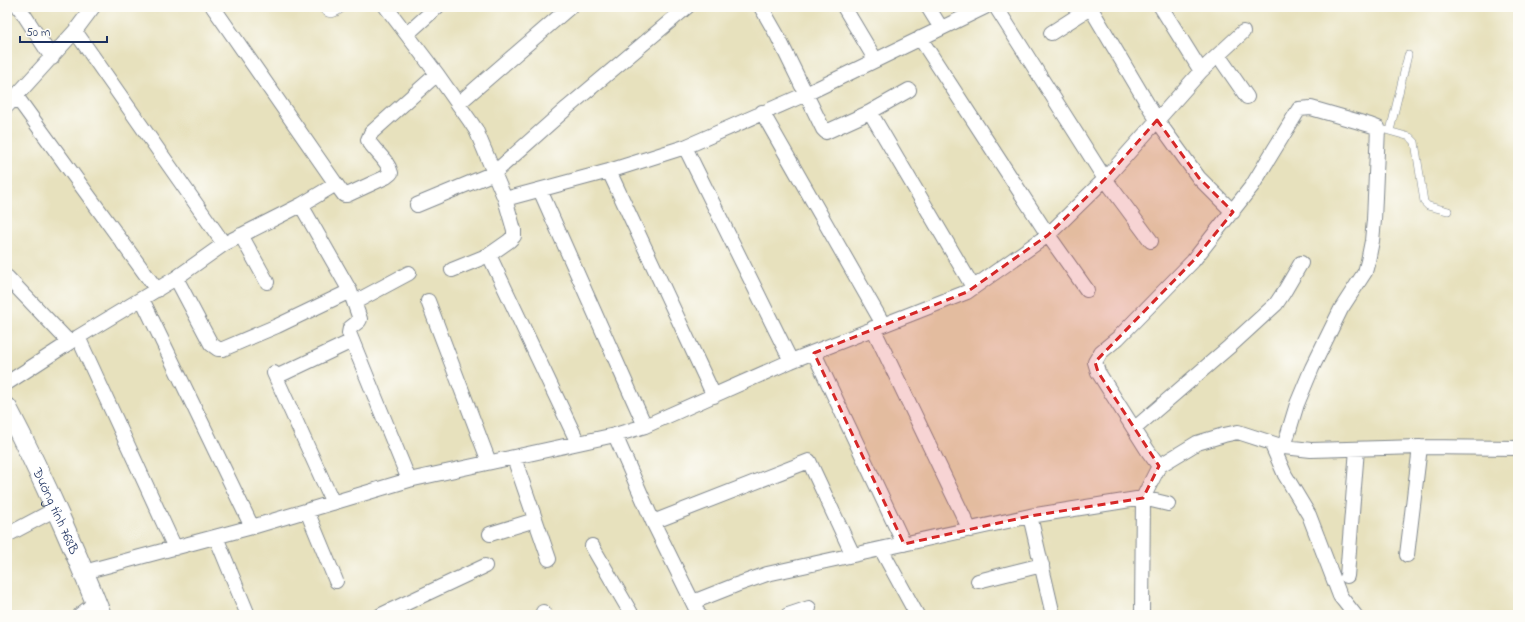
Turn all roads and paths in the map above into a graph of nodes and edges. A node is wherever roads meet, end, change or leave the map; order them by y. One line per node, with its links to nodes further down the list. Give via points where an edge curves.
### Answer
1 (19, 7): 25 (street)
2 (93, 7): 18 (street)
3 (213, 7): 42 (street)
4 (321, 7): 5 (lane, via 328,14)
5 (344, 7)
6 (386, 7): 21 (street)
7 (437, 7): 21 (street)
8 (570, 7): 33 (street)
9 (687, 7): 40 (street, via 566,108)
10 (761, 7): 30 (street)
11 (844, 7): 26 (street)
12 (928, 7): 17 (street)
13 (985, 7): 17 (street)
14 (996, 7): 41 (street)
15 (1090, 7): 20 (street); 36 (street)
16 (1161, 7): 27 (street)
17 (941, 28): 22 (street)
18 (75, 31): 25 (street); 52 (street)
19 (1243, 32): 23 (street)
20 (1051, 33)
21 (407, 34): 28 (street)
22 (920, 38): 26 (street); 49 (street)
23 (1218, 55): 27 (street); 31 (street)
24 (1408, 55): 37 (lane)
25 (52, 58): 32 (street)
26 (875, 59): 30 (street)
27 (1201, 71): 36 (street)
28 (437, 74): 33 (street); 42 (street, via 371,133 368,140 390,168 391,173 347,195)
29 (909, 90): 35 (street)
30 (806, 94): 34 (street); 35 (street, via 822,129 826,132)
31 (1247, 97)
32 (11, 101): 61 (street)
33 (458, 104): 40 (street, via 476,130)
34 (762, 112): 38 (street); 66 (street)
35 (870, 112): 60 (street)
36 (1157, 120): 41 (street); 48 (street, via 1199,178)
37 (1384, 129): 47 (lane, via 1410,137 1414,142 1424,202 1428,206); 48 (street, via 1311,108 1299,109); 78 (street, via 1372,241 1365,272 1341,309)
38 (685, 146): 39 (street); 70 (street)
39 (609, 171): 43 (street); 72 (street)
40 (494, 173): 44 (street); 46 (street)
41 (1105, 179): 49 (street); 51 (street)
42 (336, 184): 45 (street)
43 (540, 190): 44 (street); 74 (street)
44 (505, 198): 53 (street, via 514,236)
45 (301, 205): 50 (street); 63 (street)
46 (417, 205)
47 (1448, 211)
48 (1233, 212): 75 (street, via 1193,261 1118,338 1101,352 1095,362 1098,372)
49 (1048, 235): 60 (street); 62 (street)
50 (241, 236): 52 (street); 59 (street)
51 (1151, 241)
52 (224, 244): 58 (street)
53 (489, 255): 55 (street); 77 (street)
54 (1301, 263): 75 (street, via 1276,304)
55 (452, 270)
56 (409, 273): 63 (street)
57 (7, 277): 67 (street)
58 (176, 278): 61 (street); 63 (street, via 212,344 218,349)
59 (267, 282)
60 (973, 287): 66 (street, via 967,292)
61 (157, 290): 64 (street)
62 (1086, 290)
63 (352, 296): 68 (street, via 360,319 349,330)
64 (142, 299): 67 (street); 94 (street)
65 (428, 301): 83 (street)
66 (878, 326): 69 (street); 95 (street)
67 (73, 340): 71 (street); 101 (street)
68 (352, 341): 85 (street); 87 (street, via 275,375)
69 (814, 353): 70 (street); 99 (street)
70 (791, 362): 72 (street)
71 (7, 383)
72 (714, 396): 74 (street)
73 (7, 408): 89 (street, Đường tỉnh 768B)
74 (645, 426): 76 (street)
75 (1134, 429): 84 (street)
76 (615, 435): 77 (street); 93 (street)
77 (578, 442): 82 (street)
78 (1278, 445): 81 (street, via 1311,450); 84 (street, via 1238,432 1197,443); 124 (street, via 1285,475 1309,515 1340,596)
79 (1420, 447): 80 (street); 81 (street); 104 (street)
80 (1518, 448)
81 (1356, 449): 109 (street)
82 (514, 458): 83 (street); 92 (street)
83 (489, 462): 85 (street)
84 (1159, 466): 86 (street)
85 (409, 480): 87 (street)
86 (1143, 498): 88 (street); 91 (street); 123 (street)
87 (333, 503): 90 (street)
88 (1168, 504)
89 (56, 509): 97 (street); 108 (street, Đường tỉnh 768B)
90 (307, 511): 94 (street); 110 (street)
91 (1030, 516): 95 (street); 107 (street)
92 (535, 520): 96 (street); 105 (street)
93 (653, 522): 103 (street, via 809,461); 112 (street)
94 (252, 527): 98 (street)
95 (970, 530): 99 (street)
96 (490, 534)
97 (7, 535)
98 (216, 537): 101 (street); 116 (street)
99 (904, 544): 102 (street)
100 (592, 546): 118 (street)
101 (175, 548): 108 (street)
102 (881, 549): 103 (street); 121 (street)
103 (853, 555): 112 (street, via 767,574)
104 (1407, 555)
105 (549, 559)
106 (486, 566): 117 (street)
107 (1042, 566): 111 (street); 122 (street)
108 (84, 572): 113 (street, Đường tỉnh 768B)
109 (1347, 576)
110 (336, 581)
111 (978, 581)
112 (693, 602): 119 (street)
113 (98, 608): 115 (street)
114 (809, 608): 120 (street)
115 (80, 615)
116 (248, 615)
117 (381, 615)
118 (632, 615)
119 (699, 615)
120 (788, 615)
121 (917, 615)
122 (1053, 615)
123 (1142, 615)
124 (1355, 615)

